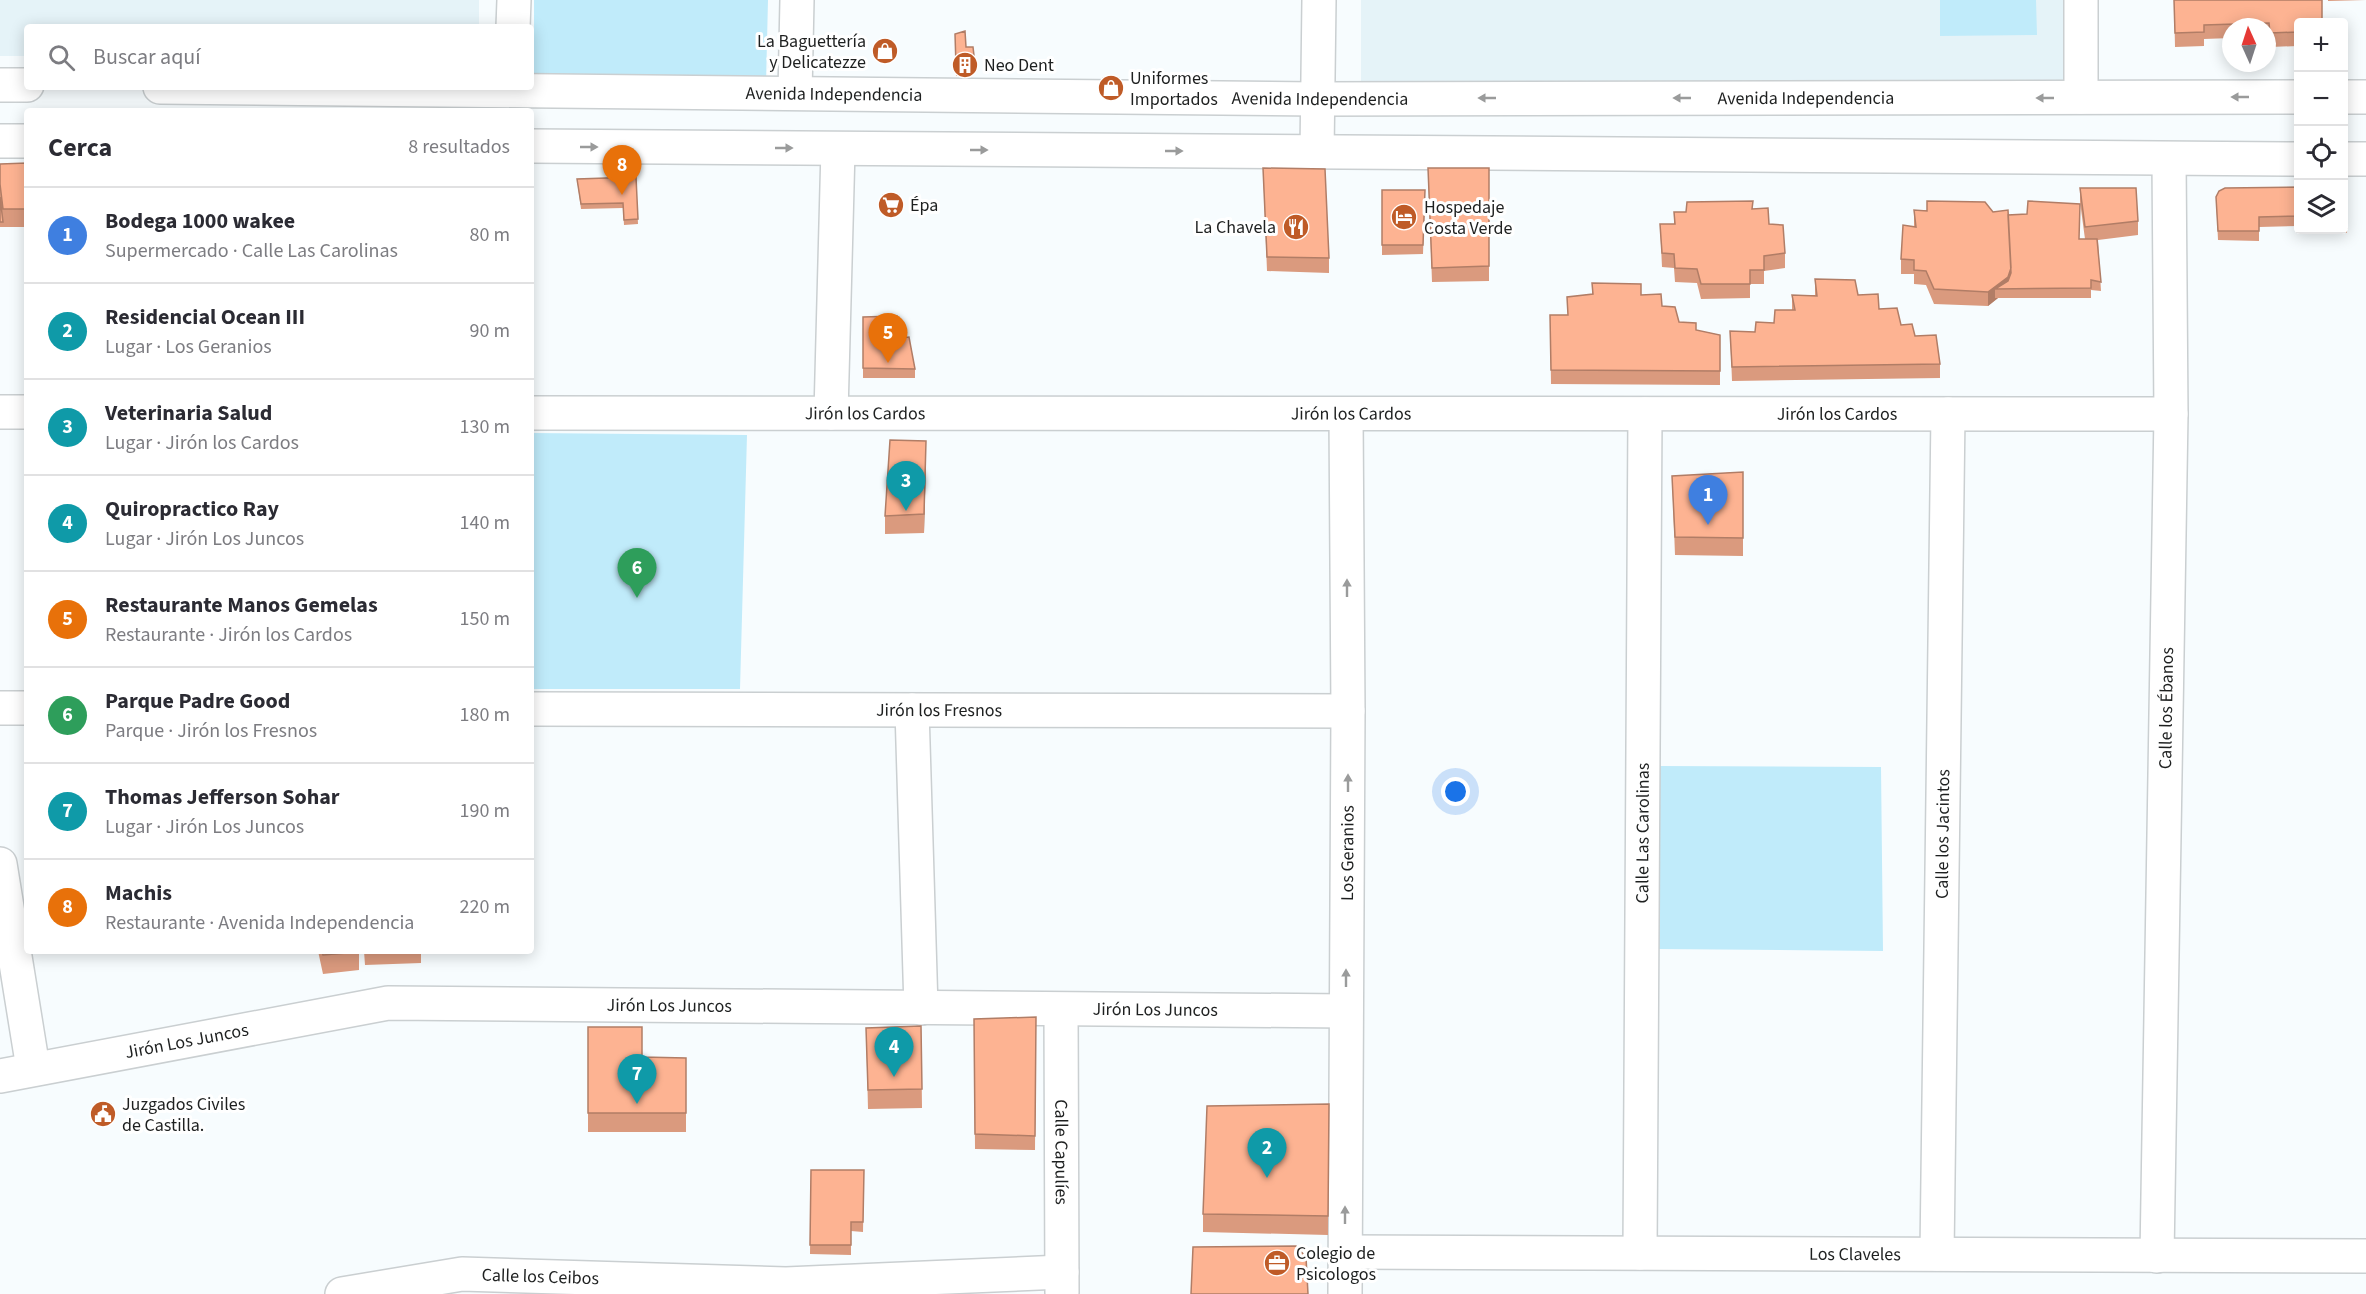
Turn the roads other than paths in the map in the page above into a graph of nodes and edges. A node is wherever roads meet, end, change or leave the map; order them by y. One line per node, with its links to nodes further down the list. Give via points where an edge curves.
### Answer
1 (514, 0): 5 (street)
2 (797, 0): 9 (street)
3 (1319, 0): 15 (street)
4 (2081, 0): 14 (street)
5 (513, 24)
6 (0, 84): 7 (street)
7 (24, 85)
8 (266, 90): 10 (street, Avenida Independencia)
9 (795, 93): 10 (street, Avenida Independencia); 15 (street, Avenida Independencia)
10 (512, 97)
11 (2294, 97): 14 (street, Avenida Independencia, one-way to 14)
12 (2348, 97): 13 (street)
13 (2366, 97)
14 (2081, 98): 15 (street, Avenida Independencia, one-way to 15)
15 (1317, 99): 20 (street)
16 (0, 141): 17 (street)
17 (24, 141)
18 (534, 146): 19 (street, one-way to 19)
19 (838, 149): 20 (street, one-way to 20); 28 (street)
20 (1317, 152): 24 (street)
21 (2294, 159): 24 (street)
22 (2348, 159): 23 (street)
23 (2366, 159)
24 (2169, 160): 32 (street, Calle los Ébanos)
25 (0, 412): 26 (street)
26 (24, 412)
27 (534, 413): 28 (street, Jirón los Cardos)
28 (831, 413): 29 (street, Jirón los Cardos)
29 (1346, 414): 30 (street, Jirón los Cardos); 37 (street, Los Geranios, one-way to 29)
30 (1645, 414): 31 (street, Jirón los Cardos); 45 (street, Calle Las Carolinas)
31 (1948, 414): 32 (street, Jirón los Cardos); 46 (street, Calle los Jacintos)
32 (2171, 414): 47 (street, Calle los Ébanos)
33 (0, 708): 34 (street)
34 (24, 708)
35 (534, 709): 36 (street, Jirón los Fresnos)
36 (912, 710): 37 (street, Jirón los Fresnos); 39 (street)
37 (1348, 711): 41 (street, Los Geranios, one-way to 37)
38 (0, 864): 42 (street)
39 (921, 1008): 40 (street, Jirón Los Juncos); 42 (street, Jirón Los Juncos, via 388,1004)
40 (1061, 1010): 41 (street, Jirón Los Juncos); 49 (street, Calle Capulíes)
41 (1346, 1011): 44 (street, Los Geranios, one-way to 41)
42 (33, 1068): 43 (street, Jirón Los Juncos)
43 (0, 1076)
44 (1345, 1252): 45 (street, Los Claveles); 51 (street, Los Geranios)
45 (1640, 1253): 46 (street, Los Claveles)
46 (1937, 1254): 47 (street, Los Claveles)
47 (2157, 1256): 48 (street, Los Claveles)
48 (2366, 1257)
49 (1062, 1283): 50 (street, Calle los Ceibos, via 786,1284 462,1274)
50 (342, 1294)
51 (1345, 1294)

